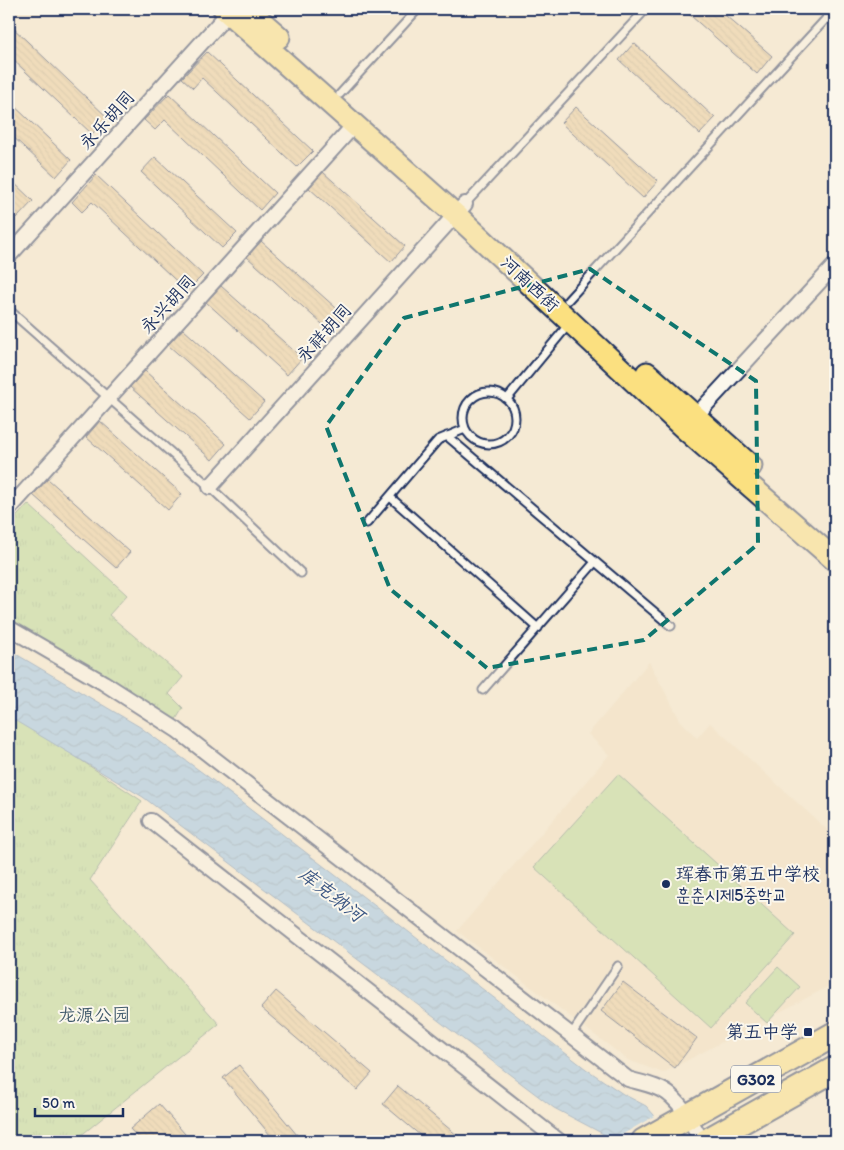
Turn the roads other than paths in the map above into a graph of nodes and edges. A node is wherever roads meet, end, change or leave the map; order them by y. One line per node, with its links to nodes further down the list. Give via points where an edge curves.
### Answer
1 (418, 9): 5 (lane)
2 (646, 9): 7 (lane)
3 (835, 9): 10 (lane)
4 (233, 10): 5 (main road, 河南西街); 6 (main road, 河南西街); 8 (street, 永乐胡同)
5 (340, 94): 7 (main road, 河南西街)
6 (354, 124): 7 (main road, 河南西街); 13 (street, 永兴胡同)
7 (461, 209): 10 (main road, 河南西街); 12 (main road, 河南西街); 18 (street, 永祥胡同)
8 (9, 256)
9 (835, 265): 15 (street)
10 (568, 300): 15 (main road, 河南西街)
11 (9, 310): 13 (lane)
12 (571, 322): 14 (lane); 15 (main road, 河南西街)
13 (108, 398): 18 (lane); 20 (street, 永兴胡同)
14 (507, 399): 16 (lane, via 487,391 472,397 463,412); 16 (lane, via 516,416 510,433 504,439 496,443 478,442)
15 (690, 422): 22 (main road, 河南西街); 23 (main road, 河南西街)
16 (465, 429): 17 (lane)
17 (447, 436): 19 (lane, via 438,440); 24 (lane)
18 (210, 487): 25 (lane)
19 (390, 497): 21 (lane); 28 (lane)
20 (9, 508)
21 (368, 523)
22 (835, 540)
23 (835, 560)
24 (595, 562): 26 (lane); 28 (lane)
25 (301, 572)
26 (670, 626)
27 (9, 628): 33 (street, via 177,730)
28 (538, 628): 29 (lane)
29 (484, 690)
30 (151, 821): 36 (street)
31 (618, 966): 33 (lane)
32 (835, 1034): 35 (highway, G302)
33 (571, 1035): 35 (street, via 628,1079 670,1095)
34 (835, 1069): 39 (highway, G302)
35 (682, 1120): 37 (highway, G302); 38 (street)
36 (559, 1141)
37 (644, 1141)
38 (702, 1141)
39 (707, 1141)

